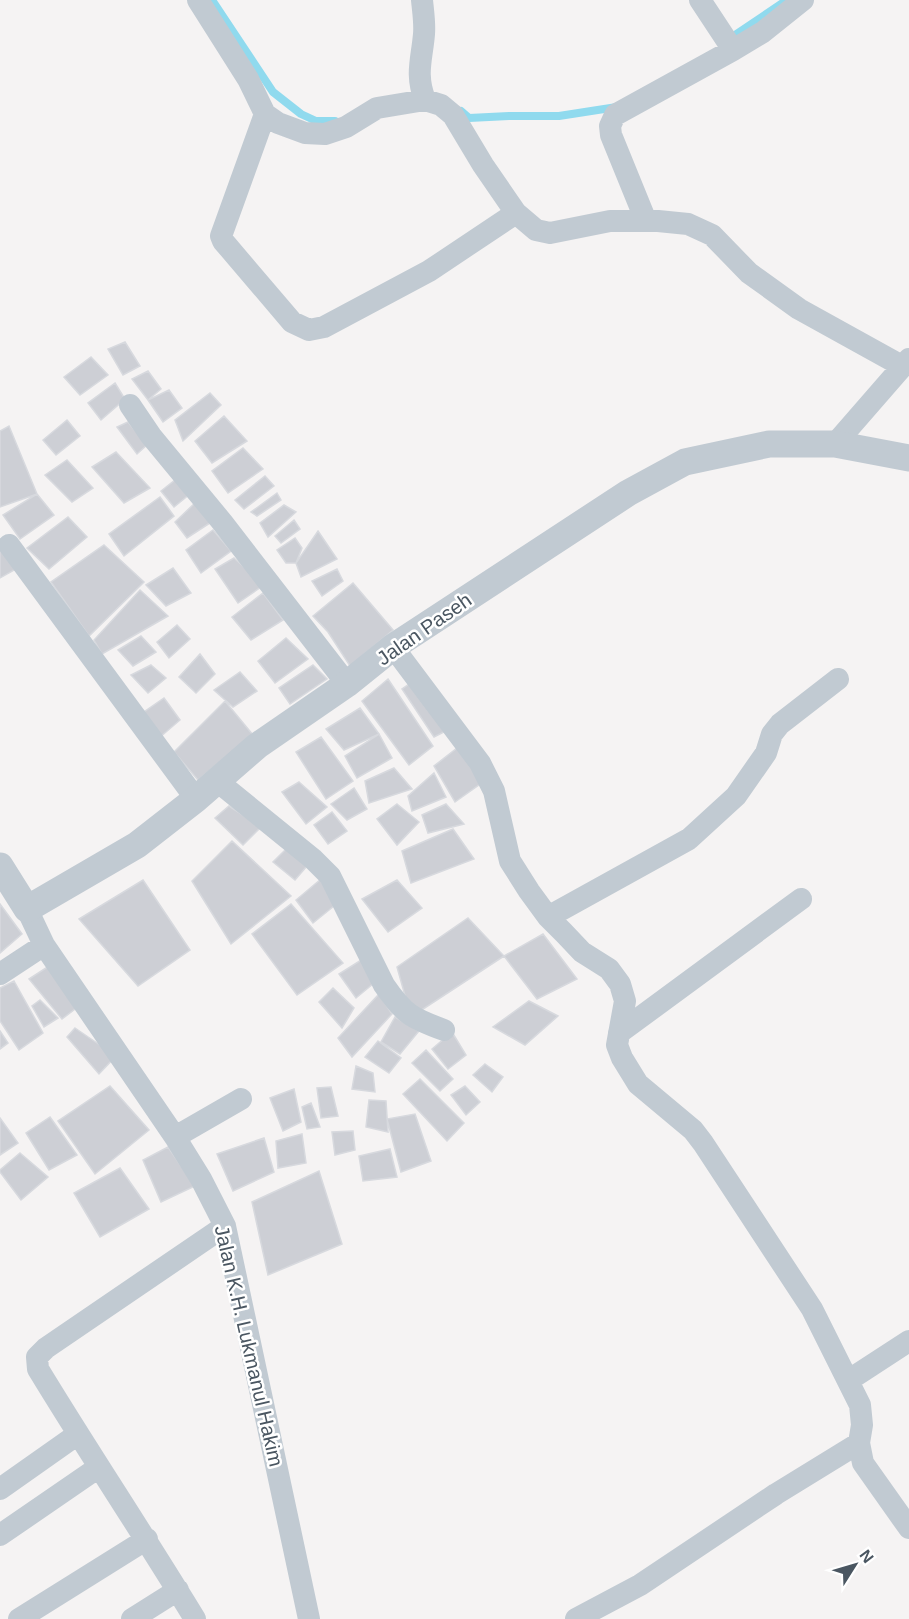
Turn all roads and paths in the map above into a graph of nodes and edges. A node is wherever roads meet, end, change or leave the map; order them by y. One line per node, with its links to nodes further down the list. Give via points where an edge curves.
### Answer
1 (198, 0): 7 (street, via 248,79)
2 (422, 0): 6 (street, via 424,32 419,68)
3 (700, 0): 5 (street)
4 (803, 0): 5 (street, via 763,32)
5 (729, 44): 9 (street, via 611,120 611,135)
6 (423, 93): 7 (street, via 377,108 346,127 325,134 292,129); 8 (street, via 453,115)
7 (265, 114): 8 (street, via 220,236 292,322 309,330 324,327 429,271)
8 (516, 213): 9 (street, via 536,230 550,233 610,220)
9 (646, 221): 10 (street, via 688,224 712,235 749,273 799,309)
10 (906, 363): 12 (street)
11 (130, 405): 17 (street)
12 (835, 444): 13 (street, Jalan Paseh); 15 (street, Jalan Paseh, via 769,444 685,462 628,493)
13 (909, 458)
14 (9, 545): 19 (street)
15 (393, 646): 17 (street, Jalan Paseh); 23 (street, via 480,763 494,791 510,861)
16 (838, 679): 23 (street, via 780,724 766,753 736,796 689,839)
17 (347, 684): 18 (street, Jalan Paseh, via 257,746)
18 (217, 781): 19 (street, Jalan Paseh); 26 (street, via 320,865 330,876 394,999 416,1020)
19 (196, 799): 22 (street, Jalan Paseh, via 136,845)
20 (0, 866): 22 (street)
21 (801, 899): 27 (street)
22 (27, 909): 24 (street, Jalan K.H. Lukmanul Hakim)
23 (548, 917): 27 (street, via 582,951 609,969 620,984 625,1001)
24 (44, 945): 25 (street); 29 (street, Jalan K.H. Lukmanul Hakim)
25 (0, 974)
26 (444, 1030)
27 (619, 1033): 32 (street, via 617,1045 638,1084 703,1143 808,1303)
28 (240, 1099): 29 (street)
29 (175, 1137): 30 (street, Jalan K.H. Lukmanul Hakim)
30 (225, 1226): 33 (street, via 37,1358 38,1369); 44 (street, Jalan K.H. Lukmanul Hakim)
31 (909, 1341): 32 (street)
32 (849, 1380): 34 (street, via 860,1405)
33 (78, 1434): 35 (street); 36 (street)
34 (859, 1443): 37 (street, via 862,1462); 45 (street, via 640,1585)
35 (99, 1467): 38 (street); 39 (street)
36 (0, 1489)
37 (909, 1528)
38 (0, 1535)
39 (147, 1539): 40 (street); 41 (street)
40 (178, 1590): 42 (street); 43 (street)
41 (19, 1619)
42 (132, 1619)
43 (195, 1619)
44 (309, 1619)
45 (576, 1619)

